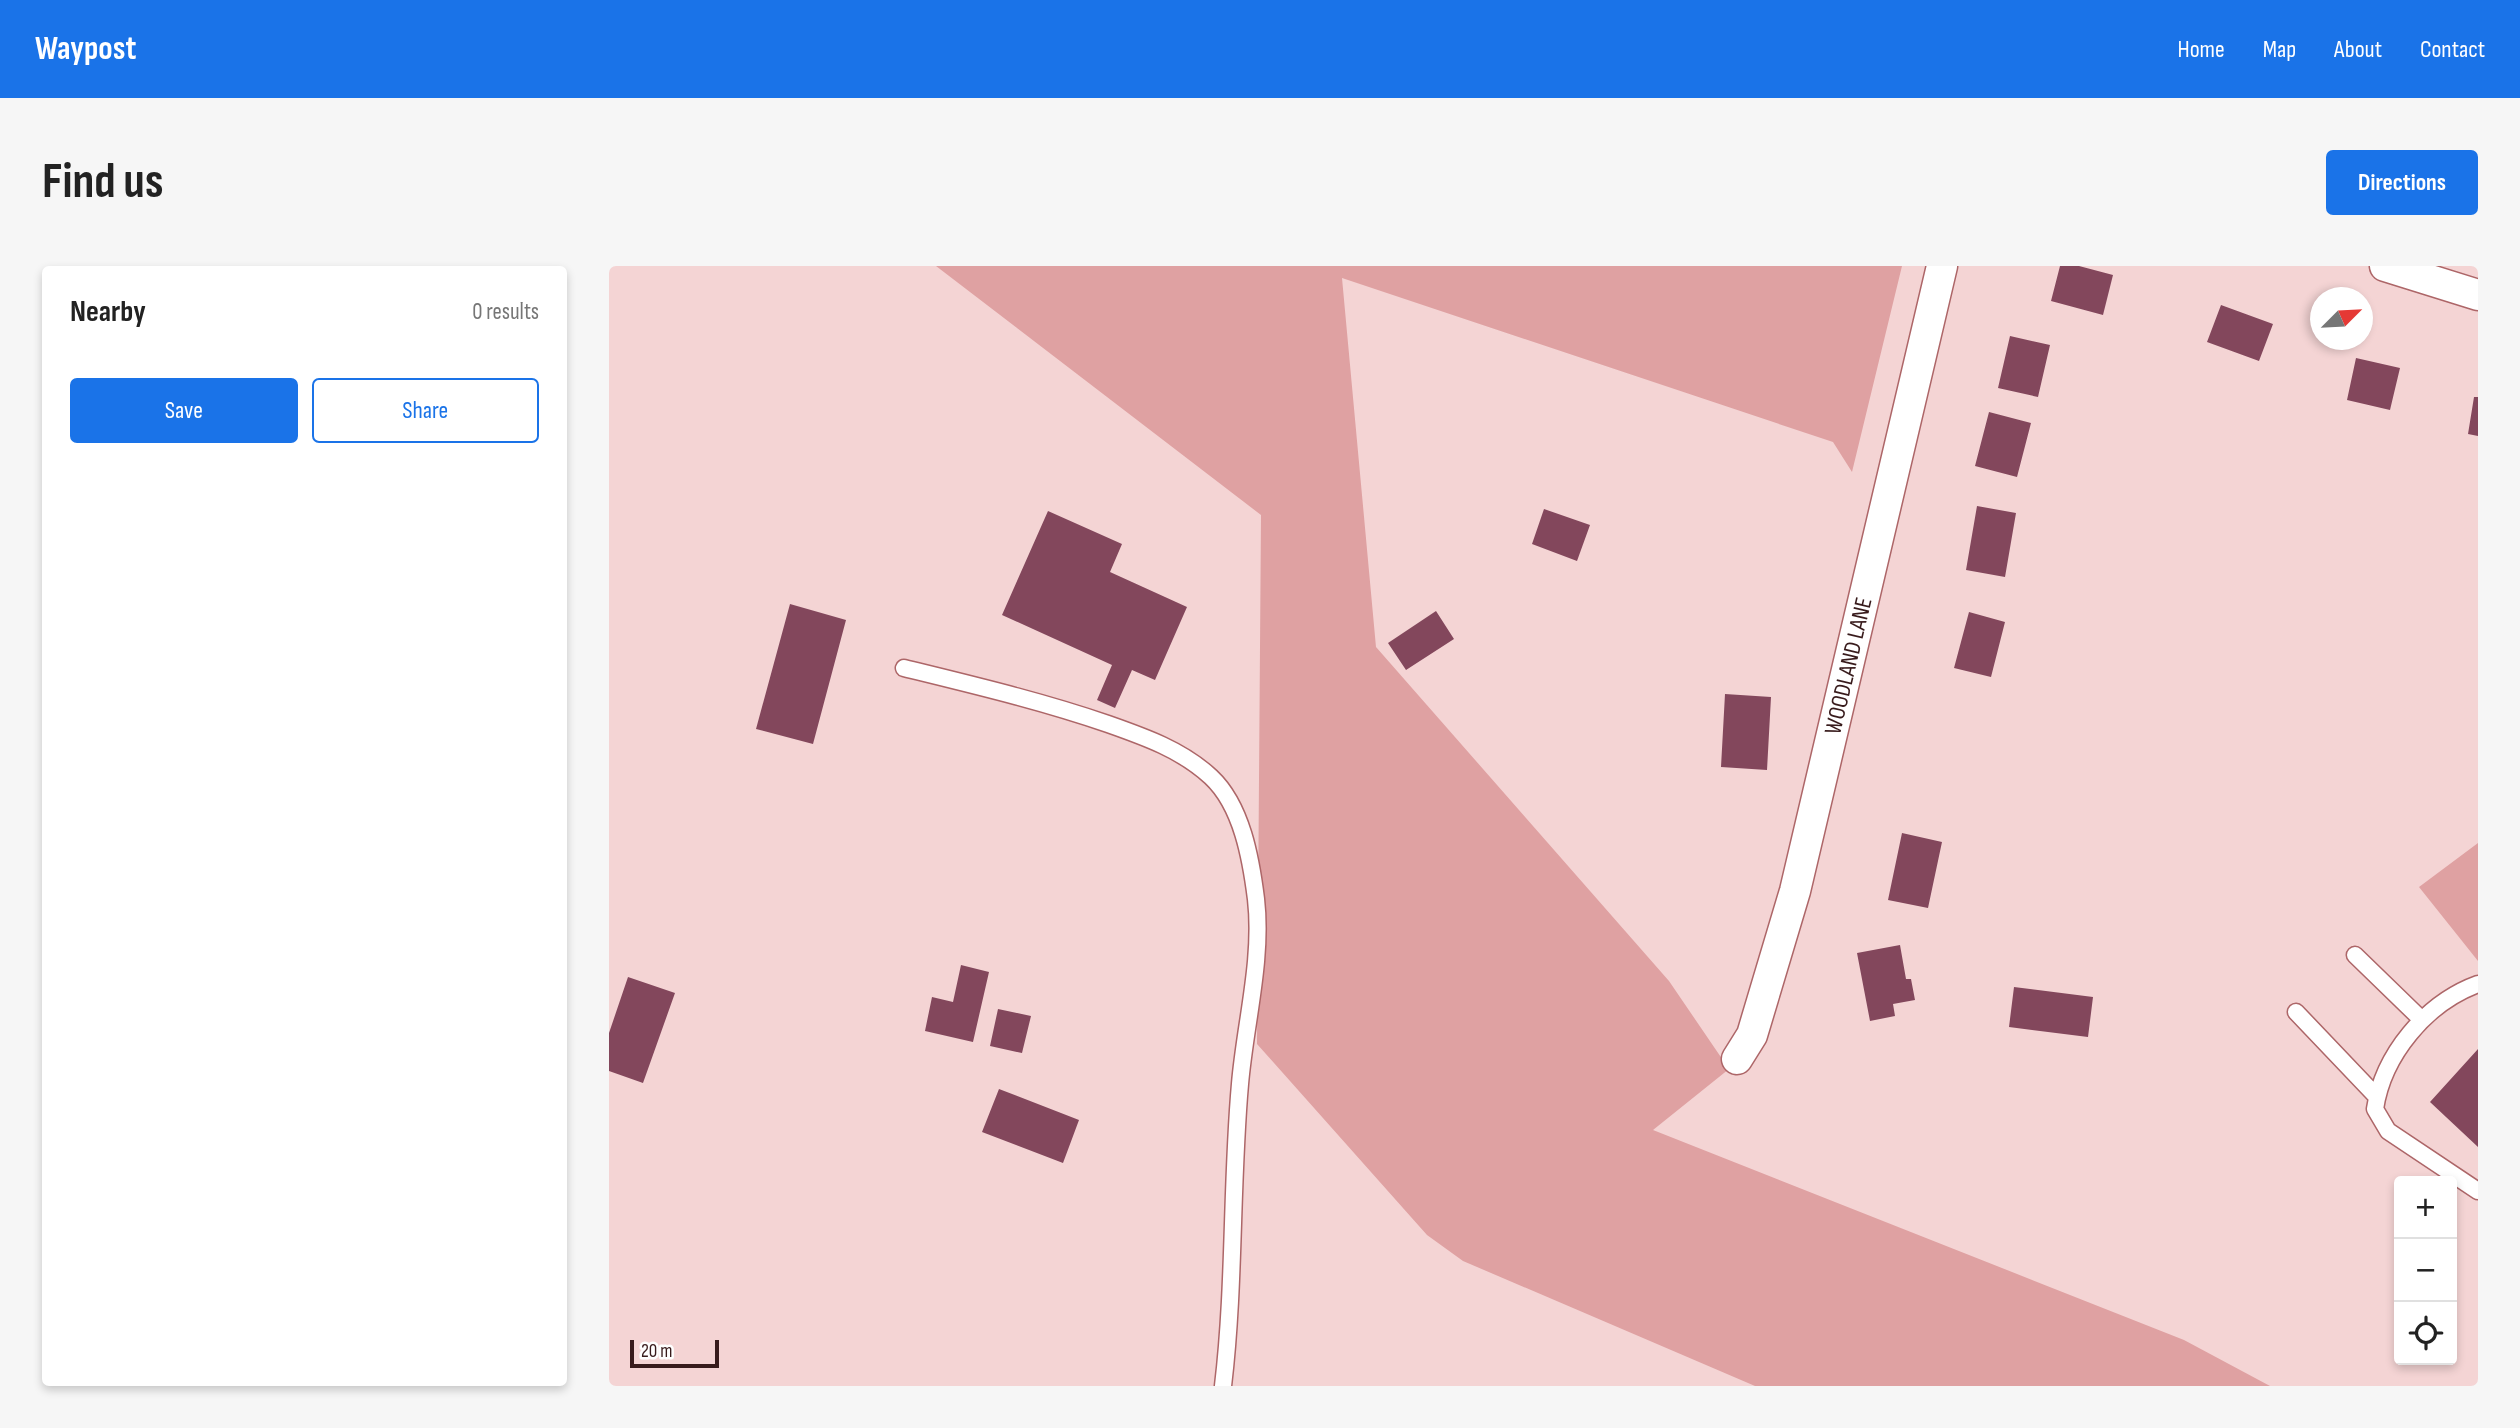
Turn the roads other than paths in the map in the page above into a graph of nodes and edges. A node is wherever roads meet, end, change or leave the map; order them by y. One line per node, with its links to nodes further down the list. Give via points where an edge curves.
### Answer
1 (1942, 266): 9 (street, WOODLAND LANE, via 1795,891 1752,1035)
2 (2385, 266): 3 (street)
3 (2478, 295)
4 (904, 668): 12 (lane, via 1047,702 1154,741 1214,779 1236,816 1256,901 1254,972 1240,1084)
5 (2355, 955): 8 (lane)
6 (2478, 984): 8 (lane, via 2455,993)
7 (2296, 1012): 10 (lane)
8 (2422, 1020): 10 (lane, via 2379,1084)
9 (1737, 1059)
10 (2377, 1097): 11 (lane, via 2375,1109 2388,1131)
11 (2478, 1191)
12 (1223, 1386)

